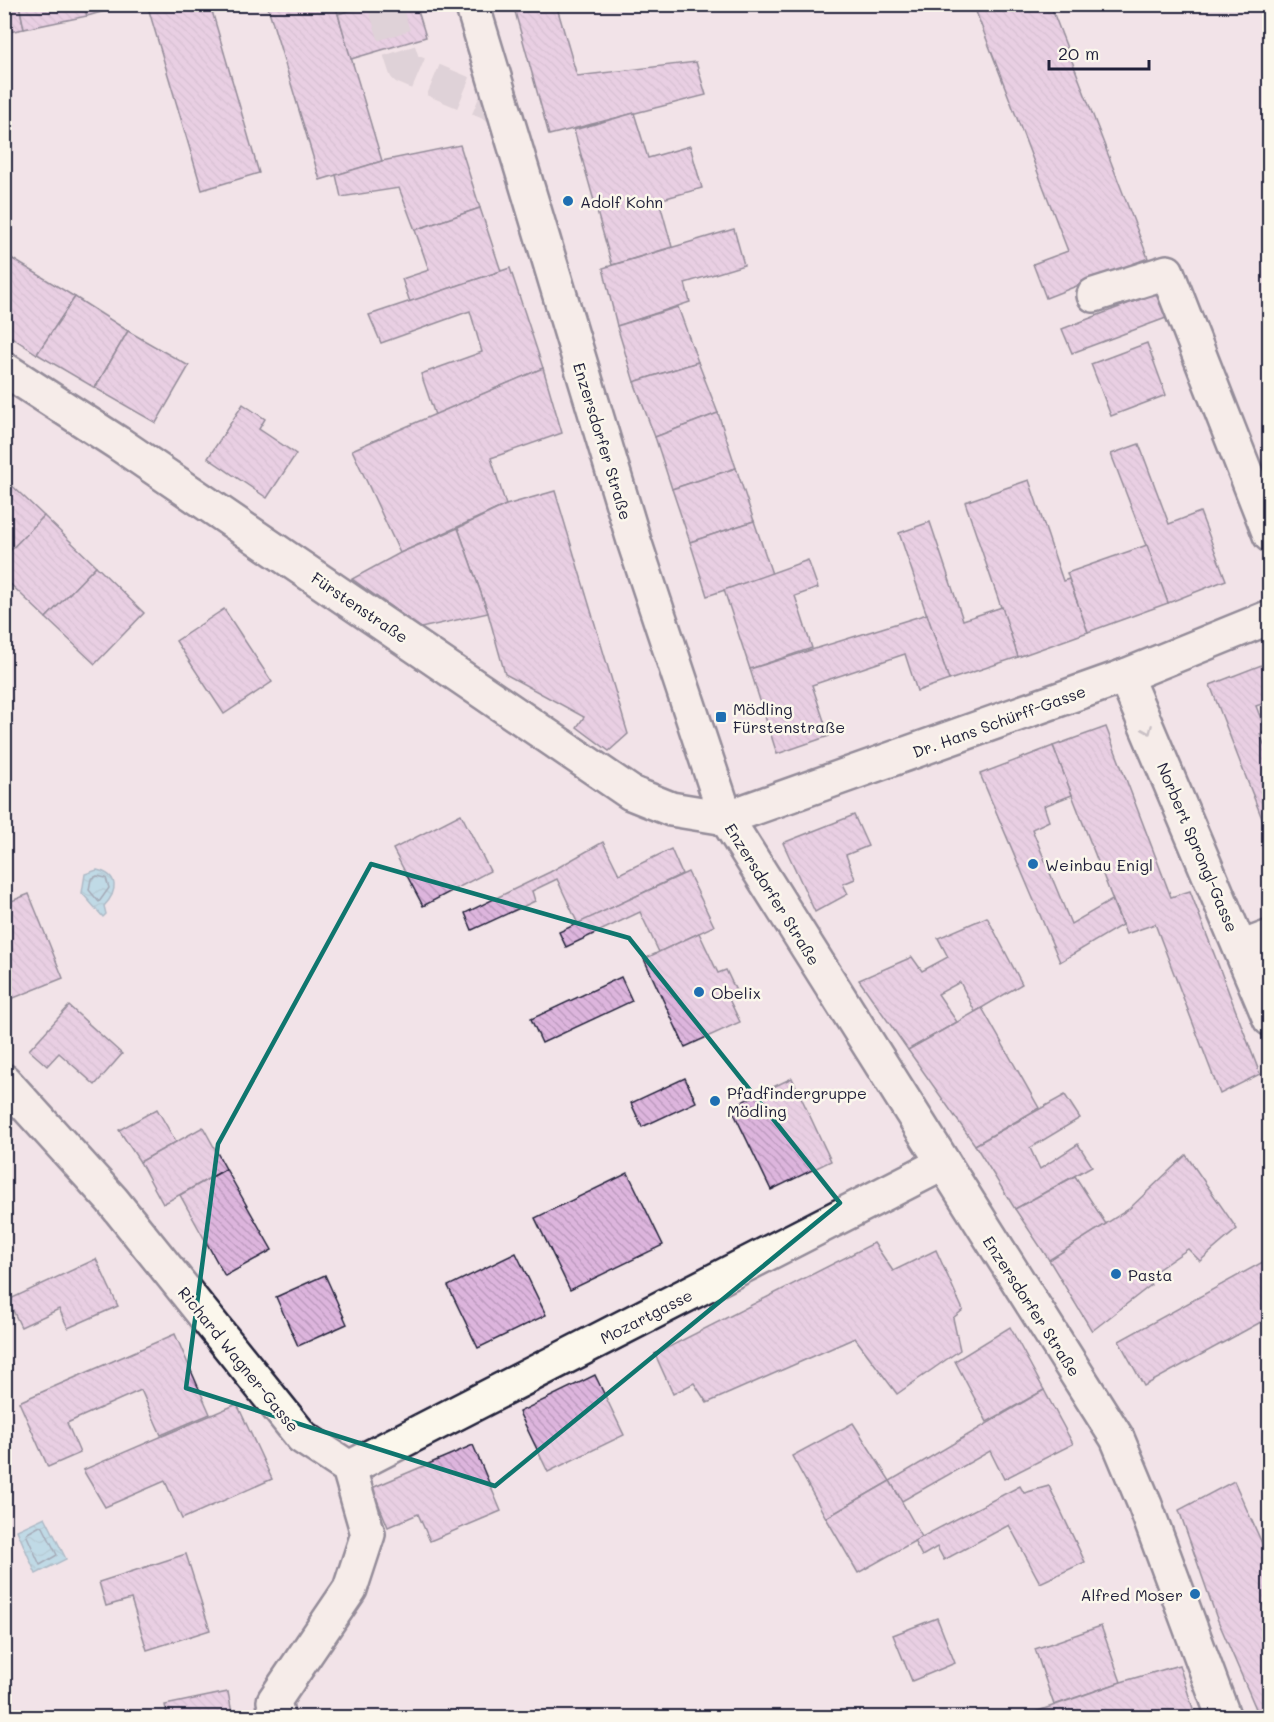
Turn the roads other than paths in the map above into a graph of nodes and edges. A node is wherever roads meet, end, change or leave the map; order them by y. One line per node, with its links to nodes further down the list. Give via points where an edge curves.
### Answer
1 (472, 4): 7 (street, Enzersdorfer Straße, via 630,530)
2 (1094, 295): 4 (street, via 1167,272)
3 (4, 369): 7 (street, Fürstenstraße, via 631,793 671,809)
4 (1269, 535)
5 (1269, 617): 6 (street, Dr. Hans Schürff-Gasse)
6 (1125, 676): 7 (street, Dr. Hans Schürff-Gasse); 8 (street, Norbert Sprongl-Gasse, one-way to 8)
7 (726, 818): 11 (street, Enzersdorfer Straße)
8 (1255, 943): 9 (street, Norbert Sprongl-Gasse)
9 (1269, 1019)
10 (4, 1081): 12 (street, Richard Wagner-Gasse, via 112,1200 302,1437)
11 (942, 1164): 12 (street, Mozartgasse); 14 (street, Enzersdorfer Straße, via 1117,1438)
12 (349, 1468): 13 (street, via 368,1534 350,1588 274,1701)
13 (278, 1718)
14 (1224, 1718)

